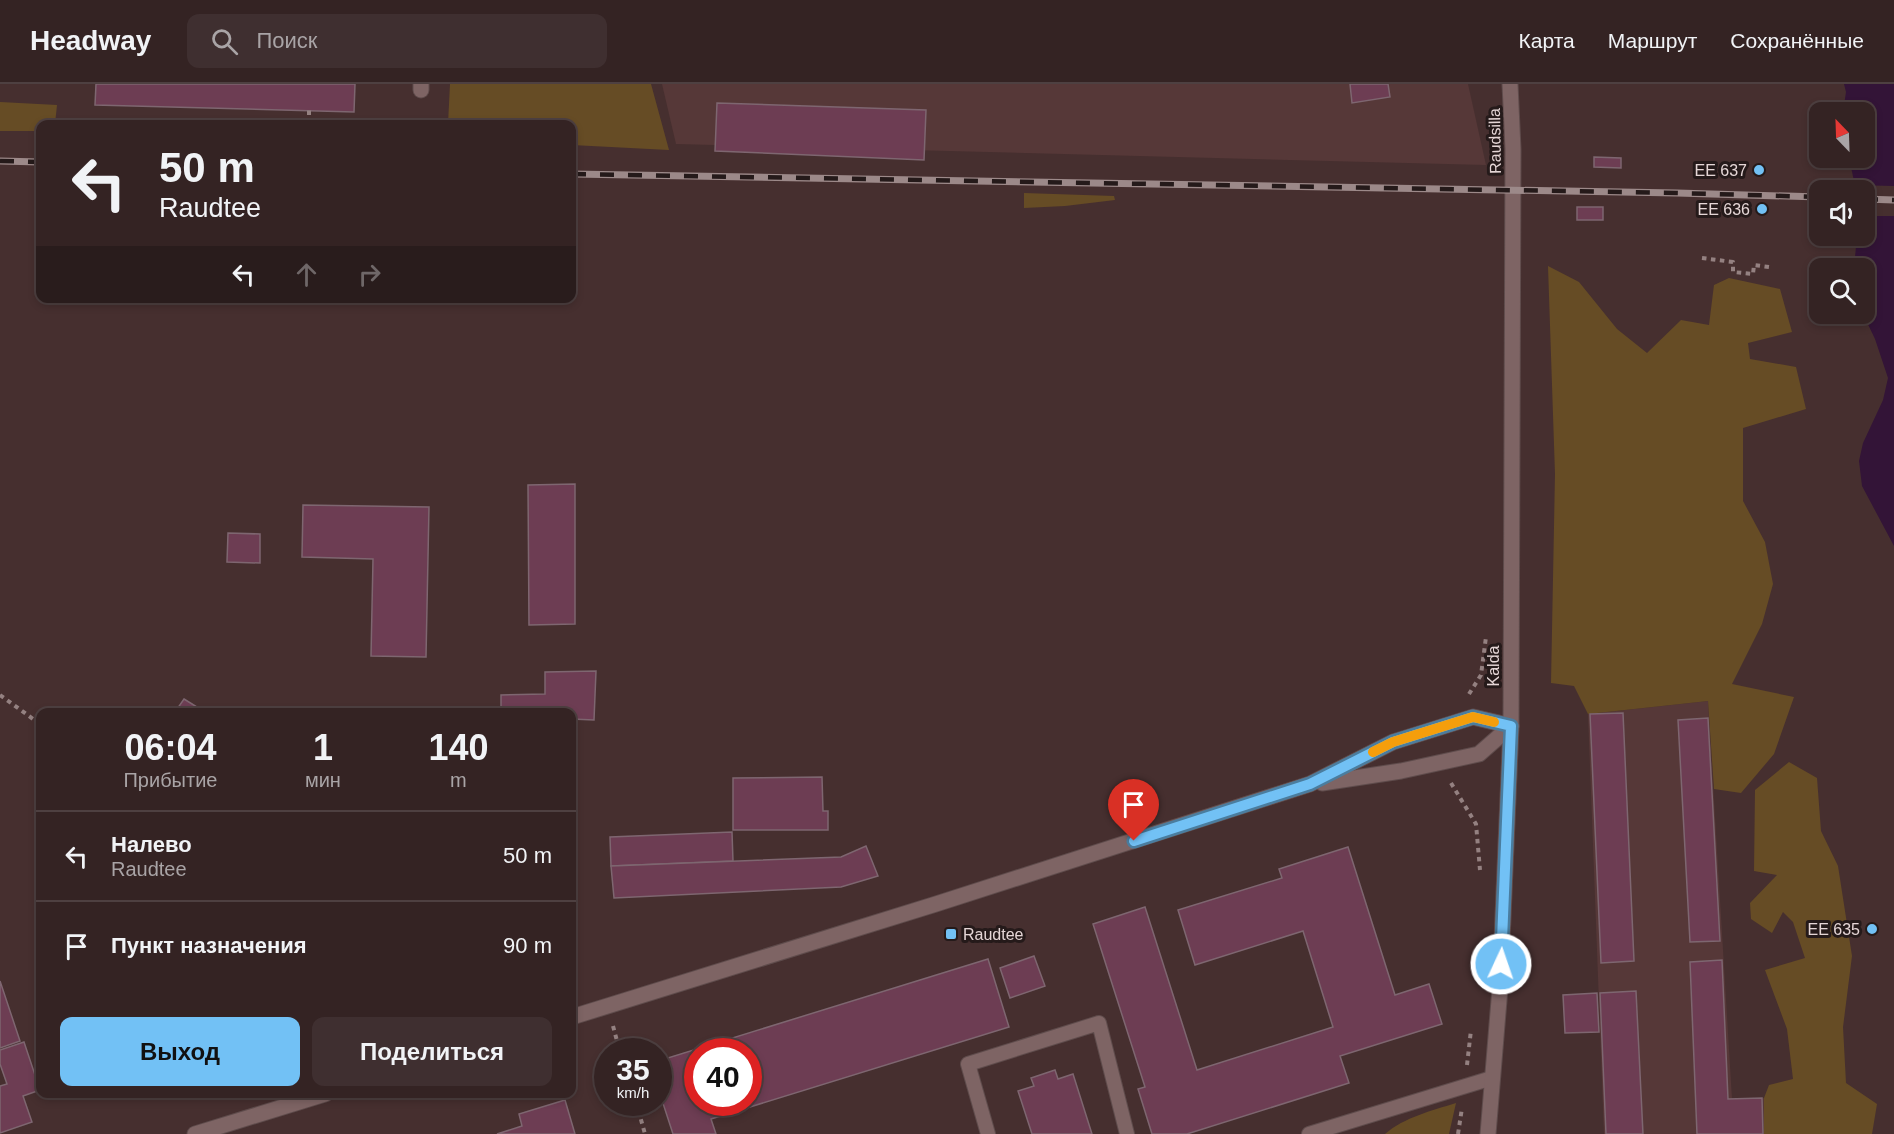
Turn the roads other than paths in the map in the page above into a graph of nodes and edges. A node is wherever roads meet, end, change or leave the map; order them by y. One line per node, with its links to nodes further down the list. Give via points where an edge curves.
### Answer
1 (1510, 84): 2 (street, Raudsilla)
2 (1513, 197): 3 (street, Kalda)
3 (1511, 726): 4 (street, via 1479,754 1401,771); 4 (street, via 1473,717 1393,742); 6 (street, Kalda, via 1500,988)
4 (1310, 784): 5 (street)
5 (576, 1016)
6 (1492, 1078): 11 (lane); 12 (street, Kalda)
7 (313, 1098): 8 (street)
8 (195, 1134)
9 (988, 1134): 10 (lane, via 968,1064 1100,1023)
10 (1127, 1134)
11 (1309, 1134)
12 (1488, 1134)

